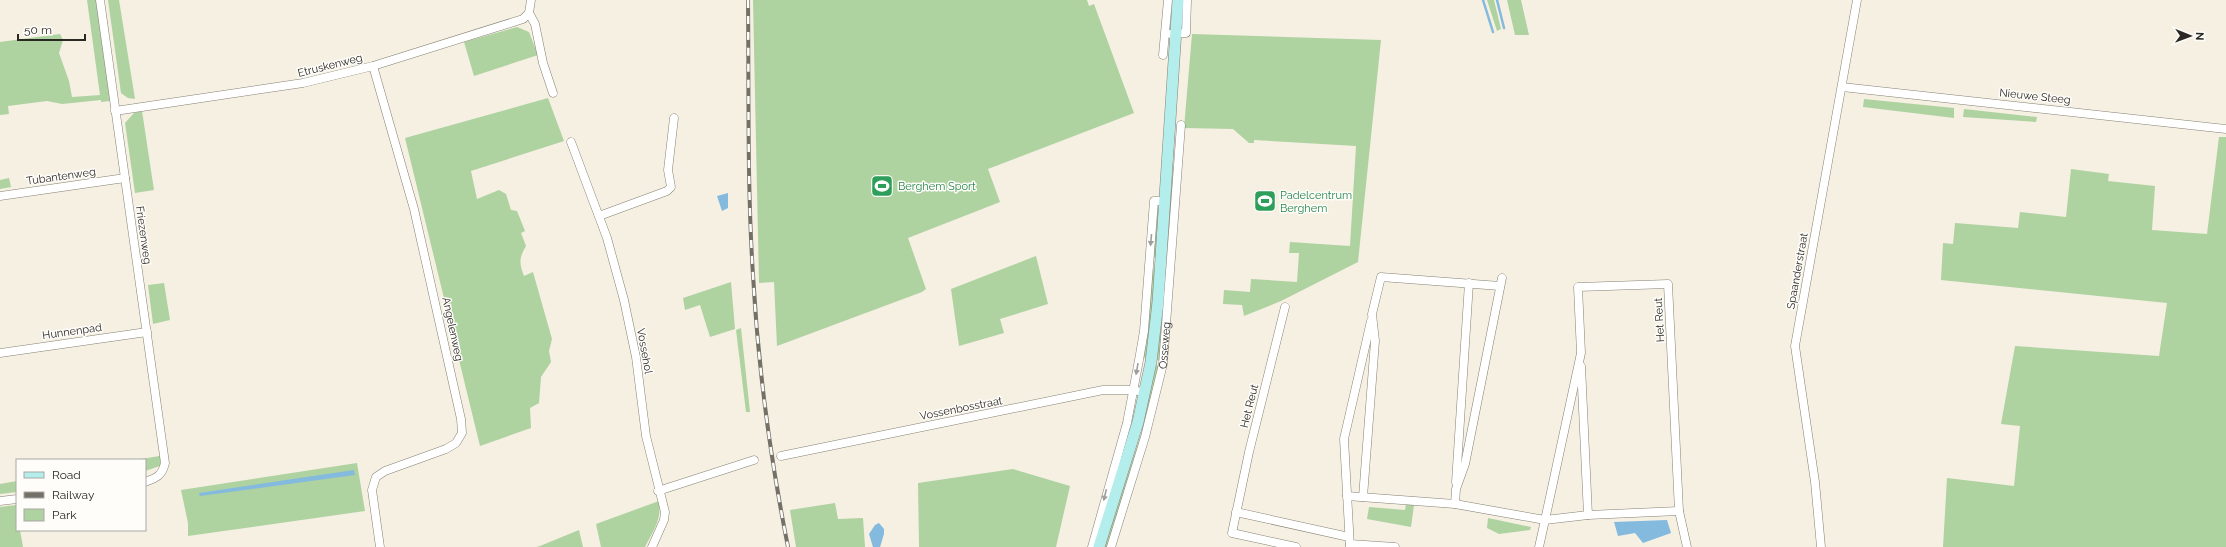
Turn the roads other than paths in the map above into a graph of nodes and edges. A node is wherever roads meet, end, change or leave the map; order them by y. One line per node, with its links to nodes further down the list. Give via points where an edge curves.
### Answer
1 (100, 0): 13 (street, Friezenweg)
2 (531, 0): 7 (street)
3 (1168, 0): 8 (street, Osseweg)
4 (1178, 0): 8 (street, Osseweg)
5 (1187, 0): 8 (street, via 1186,33)
6 (1857, 0): 11 (street, Spaanderstraat)
7 (529, 13): 10 (street, Etruskenweg, via 523,19); 12 (street, via 535,24 543,63)
8 (1171, 34): 9 (street, Osseweg); 17 (street, Osseweg)
9 (1163, 55)
10 (373, 66): 13 (street, Etruskenweg, via 303,84); 46 (street, Angelenweg, via 414,209 436,299 462,433 456,443 446,449 385,471 376,477 372,490)
11 (1842, 87): 16 (street, Nieuwe Steeg); 55 (street, Spaanderstraat, via 1795,346 1815,482)
12 (554, 93)
13 (115, 111): 19 (street, Friezenweg)
14 (674, 118): 21 (street, via 668,170 671,188)
15 (1181, 125): 17 (street, Osseweg)
16 (2226, 129)
17 (1174, 138): 22 (street, Osseweg, via 1160,201); 50 (street, Osseweg, via 1162,364 1145,437)
18 (571, 142): 21 (street, Vossehol)
19 (125, 178): 20 (street, Tubantenweg); 26 (street, Friezenweg)
20 (0, 196)
21 (599, 216): 35 (street, Vossehol, via 624,300 636,357 646,436)
22 (1155, 263): 29 (street, Osseweg, one-way to 29); 30 (street, Osseweg, via 1154,336)
23 (1468, 283): 25 (street, via 1381,277); 34 (street); 34 (street, via 1501,282 1465,464)
24 (1285, 307): 42 (street, Het Reut)
25 (1372, 314): 36 (street, via 1344,439); 37 (street, via 1375,341)
26 (147, 332): 27 (street, Hunnenpad); 33 (street, Friezenweg, via 165,463 163,472 157,478)
27 (0, 353)
28 (1581, 353): 41 (street, Het Reut, via 1578,288 1668,284); 43 (street, Het Reut); 44 (street, Het Reut)
29 (1134, 390): 30 (street, Vossenbosstraat); 31 (street, Vossenbosstraat, via 1103,390); 48 (street, Osseweg, one-way to 48)
30 (1145, 392): 49 (street, Osseweg)
31 (782, 456)
32 (754, 460): 35 (street)
33 (146, 482)
34 (1456, 489): 40 (street)
35 (658, 491): 47 (street, Vossehol, via 665,512)
36 (1348, 496): 37 (street); 45 (street)
37 (1363, 497): 40 (street)
38 (16, 499): 39 (street)
39 (0, 501)
40 (1455, 504): 44 (street)
41 (1679, 511): 43 (street); 54 (street, Het Reut)
42 (1236, 512): 45 (street); 51 (street, Het Reut, via 1232,533)
43 (1588, 515): 44 (street)
44 (1544, 520): 53 (street, Het Reut)
45 (1350, 543): 52 (street)
46 (380, 547)
47 (652, 547)
48 (1092, 547)
49 (1099, 547)
50 (1111, 547)
51 (1296, 547)
52 (1395, 547)
53 (1539, 547)
54 (1687, 547)
55 (1821, 547)

